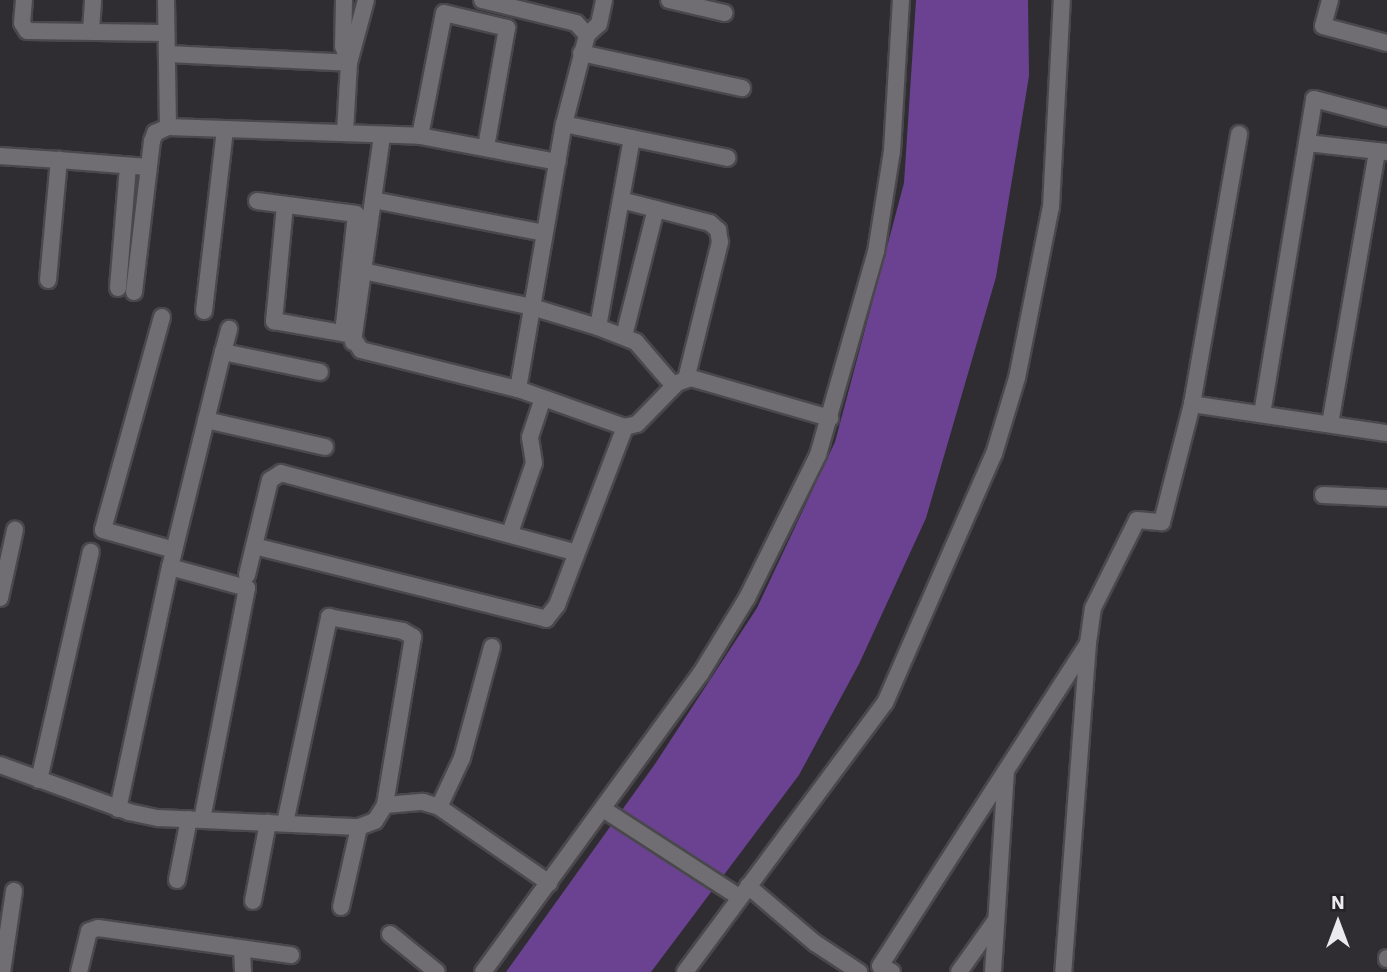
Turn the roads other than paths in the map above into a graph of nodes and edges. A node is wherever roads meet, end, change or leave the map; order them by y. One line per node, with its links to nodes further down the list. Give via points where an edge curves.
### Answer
1 (24, 0): 14 (street, via 22,23 27,31)
2 (93, 0): 14 (street)
3 (166, 0): 15 (street)
4 (344, 0): 20 (street, via 343,46)
5 (366, 0): 20 (street)
6 (482, 0): 16 (street, via 576,23)
7 (604, 0): 16 (street, via 598,24)
8 (669, 0): 13 (street)
9 (901, 0): 64 (street, via 892,151 876,251)
10 (1062, 0): 97 (street, via 1051,207 1017,378 994,454 885,703)
11 (1330, 0): 17 (street, via 1323,26)
12 (447, 6): 29 (street); 32 (street, via 507,28)
13 (725, 13)
14 (91, 30): 15 (street)
15 (163, 33): 19 (street)
16 (587, 35): 18 (street)
17 (1387, 43)
18 (582, 53): 21 (street); 23 (street)
19 (167, 54): 20 (street); 24 (street)
20 (349, 63): 26 (street)
21 (743, 88)
22 (1387, 118): 31 (street, via 1314,99)
23 (564, 124): 30 (street); 37 (street)
24 (167, 127): 25 (street); 39 (street, via 155,133)
25 (225, 130): 26 (street); 51 (street)
26 (345, 133): 28 (street)
27 (1239, 134): 62 (street)
28 (382, 135): 29 (street); 44 (street)
29 (419, 136): 32 (street)
30 (632, 138): 35 (street); 40 (street)
31 (1307, 143): 33 (street); 63 (street)
32 (486, 148): 37 (street)
33 (1382, 151): 66 (street)
34 (0, 156): 36 (street)
35 (728, 158)
36 (59, 160): 38 (street); 47 (street)
37 (558, 162): 45 (street)
38 (128, 167): 39 (street); 48 (street)
39 (148, 167): 49 (street)
40 (621, 200): 43 (street); 53 (street)
41 (257, 201): 42 (street)
42 (285, 205): 44 (street); 56 (street, via 274,321)
43 (656, 209): 55 (street); 59 (street, via 710,223 720,237)
44 (366, 210): 45 (street); 46 (street); 56 (street, via 344,324)
45 (544, 233): 50 (street)
46 (363, 271): 50 (street); 56 (street)
47 (48, 280)
48 (118, 288)
49 (134, 292)
50 (532, 307): 53 (street); 60 (street)
51 (204, 311)
52 (162, 317): 75 (street, via 103,530)
53 (598, 327): 55 (street)
54 (229, 329): 57 (street)
55 (624, 336): 59 (street)
56 (350, 338): 60 (street, via 362,350)
57 (223, 352): 58 (street); 65 (street)
58 (320, 372)
59 (680, 382): 64 (street); 67 (street, via 636,424)
60 (518, 389): 61 (street)
61 (543, 398): 67 (street); 73 (street, via 530,437 534,463)
62 (1192, 404): 63 (street); 81 (street, via 1162,522 1137,520 1093,608)
63 (1262, 414): 66 (street)
64 (830, 418): 89 (street, via 818,455 747,598 701,673)
65 (206, 420): 69 (street); 75 (street)
66 (1330, 424): 68 (street)
67 (625, 426): 77 (street)
68 (1387, 433)
69 (325, 447)
70 (1323, 495): 71 (street)
71 (1387, 498)
72 (15, 530): 80 (street)
73 (510, 533): 74 (street, via 281,473 271,480); 77 (street)
74 (254, 546): 77 (street, via 537,619 553,614); 79 (street)
75 (174, 550): 78 (street)
76 (91, 552): 85 (street)
77 (574, 552)
78 (170, 567): 88 (street); 90 (street, via 247,588)
79 (247, 575)
80 (0, 598)
81 (1088, 643): 84 (street); 116 (street)
82 (492, 647): 87 (street, via 462,758)
83 (0, 765): 85 (street)
84 (1006, 770): 100 (street); 113 (street, via 880,966)
85 (39, 780): 88 (street)
86 (385, 805): 87 (street, via 404,801); 92 (street, via 414,642 403,631 329,617); 93 (street, via 375,821)
87 (439, 807): 95 (street)
88 (118, 808): 90 (street, via 142,816)
89 (603, 808): 95 (street); 97 (street)
90 (196, 819): 91 (street); 94 (street)
91 (268, 822): 92 (street); 98 (street)
92 (285, 823): 93 (street)
93 (359, 827): 99 (street)
94 (177, 880)
95 (549, 883): 110 (street)
96 (14, 891): 101 (street)
97 (743, 892): 111 (street); 112 (street)
98 (253, 901)
99 (341, 907)
100 (996, 920): 114 (street); 115 (street)
101 (5, 923): 103 (street)
102 (390, 934): 109 (street)
103 (3, 942): 106 (street)
104 (242, 951): 105 (street); 107 (street, via 92,929); 108 (street)
105 (291, 955)
106 (2, 972)
107 (79, 972)
108 (243, 972)
109 (437, 972)
110 (483, 972)
111 (685, 972)
112 (859, 972)
113 (892, 972)
114 (959, 972)
115 (993, 972)
116 (1062, 972)

